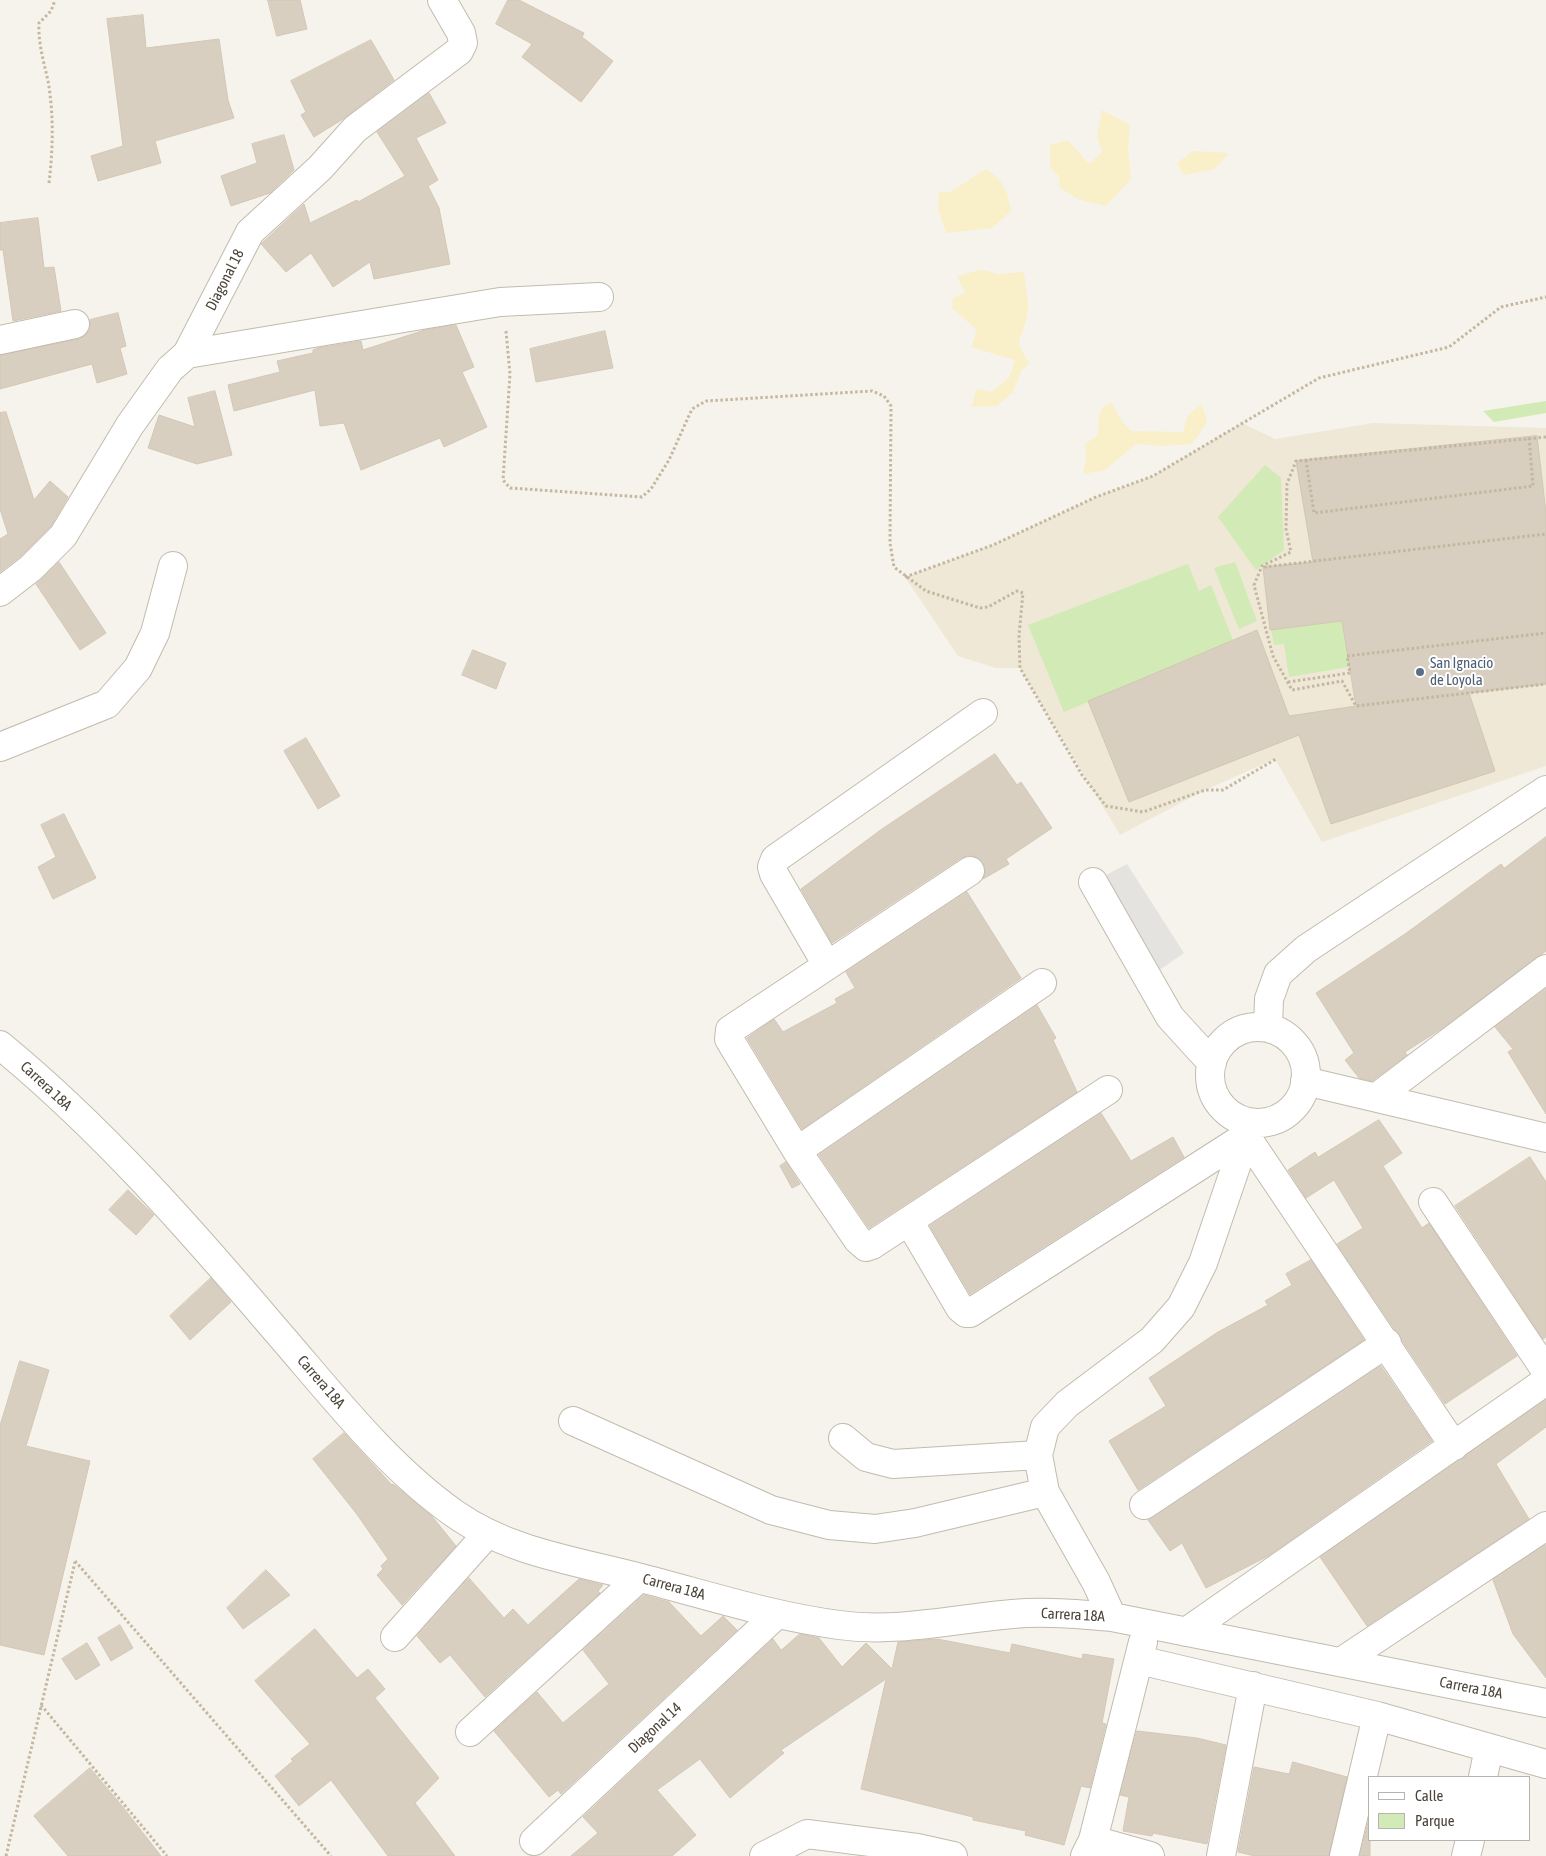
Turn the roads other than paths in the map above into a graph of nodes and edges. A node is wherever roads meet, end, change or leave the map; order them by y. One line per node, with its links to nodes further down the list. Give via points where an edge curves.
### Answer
1 (442, 0): 5 (street, Diagonal 18, via 461,33 463,44 459,51 355,129 320,168 250,232)
2 (599, 297): 5 (street, via 500,302)
3 (74, 324): 4 (street)
4 (0, 340)
5 (187, 354): 7 (street, Diagonal 18, via 170,369 130,426 63,536)
6 (173, 566): 9 (street, via 155,634 138,668 107,704)
7 (0, 592)
8 (984, 713): 13 (street, via 775,859 774,874)
9 (0, 747)
10 (1543, 800): 16 (street, via 1306,949 1278,974 1269,999)
11 (970, 871): 13 (street)
12 (1093, 882): 18 (street, via 1170,1017)
13 (827, 966): 24 (street, via 728,1034)
14 (1546, 969): 21 (street)
15 (1042, 984): 24 (street)
16 (1268, 1028): 18 (street, via 1253,1027 1239,1031 1217,1050); 19 (street, via 1281,1032 1296,1047 1305,1066)
17 (0, 1045): 37 (street, Carrera 18A, via 47,1086 195,1237 392,1460 456,1515)
18 (1212, 1063): 22 (street, via 1210,1079 1214,1095 1223,1108)
19 (1306, 1081): 21 (street); 22 (street, via 1300,1099 1287,1113)
20 (1108, 1090): 26 (street)
21 (1377, 1097): 23 (street)
22 (1248, 1129): 26 (street, via 970,1313 960,1308); 27 (street); 33 (street, via 1203,1262 1181,1307 1152,1340 1061,1410 1044,1427)
23 (1541, 1133)
24 (797, 1151): 26 (street, via 861,1245 872,1245)
25 (1434, 1202): 28 (street)
26 (910, 1221)
27 (1387, 1343): 32 (street); 35 (street)
28 (1546, 1371)
29 (1546, 1381): 32 (street)
30 (572, 1422): 34 (street, via 771,1510 829,1525 875,1529 915,1523)
31 (843, 1438): 33 (street, via 866,1457 893,1464)
32 (1454, 1446): 42 (street)
33 (1038, 1455): 34 (street)
34 (1045, 1492): 40 (street)
35 (1144, 1505)
36 (1546, 1526): 45 (street)
37 (488, 1533): 38 (street, Carrera 18A, via 520,1547); 43 (street)
38 (639, 1578): 39 (street, Carrera 18A); 50 (street)
39 (776, 1615): 40 (street, Carrera 18A, via 842,1626 890,1627 1013,1614); 54 (street, Diagonal 14)
40 (1112, 1617): 41 (street, Carrera 18A)
41 (1146, 1624): 42 (street, Carrera 18A); 44 (street)
42 (1186, 1632): 45 (street, Carrera 18A)
43 (395, 1637)
44 (1139, 1660): 47 (street); 56 (street)
45 (1341, 1662): 48 (street, Carrera 18A)
46 (1546, 1682): 48 (street)
47 (1253, 1686): 49 (street); 60 (street)
48 (1535, 1700)
49 (1377, 1716): 51 (street); 61 (street)
50 (470, 1732)
51 (1489, 1748): 52 (street); 53 (street)
52 (1546, 1764)
53 (1483, 1776)
54 (534, 1841)
55 (1470, 1841): 62 (street)
56 (1089, 1848): 59 (street)
57 (764, 1856): 58 (street, via 808,1834 917,1848)
58 (953, 1856)
59 (1150, 1856)
60 (1221, 1856)
61 (1344, 1856)
62 (1466, 1856)

